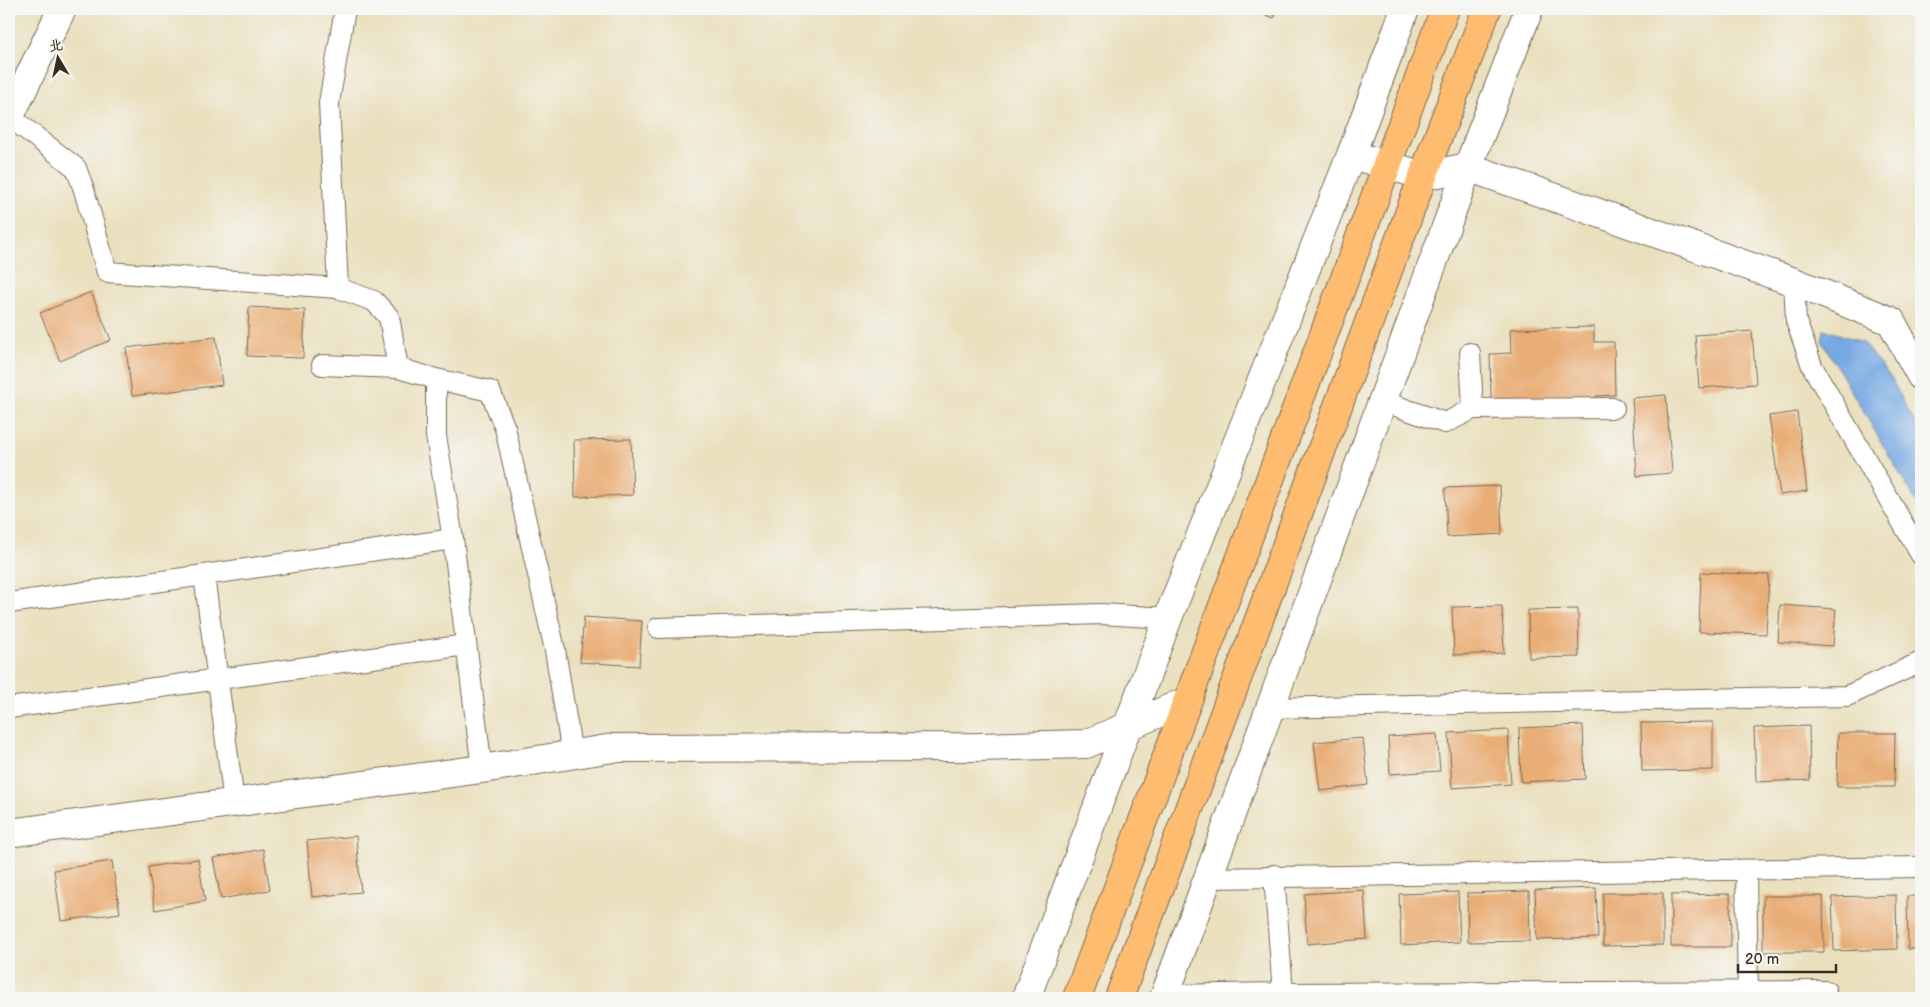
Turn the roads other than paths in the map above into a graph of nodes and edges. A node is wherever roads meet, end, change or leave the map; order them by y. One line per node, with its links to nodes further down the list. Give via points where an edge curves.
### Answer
1 (62, 9): 7 (street)
2 (345, 9): 13 (lane, via 329,103)
3 (1405, 9): 8 (street)
4 (1445, 9): 9 (main road)
5 (1486, 9): 11 (main road)
6 (1529, 9): 10 (street)
7 (9, 118): 13 (lane, via 76,168 107,272)
8 (1351, 155): 9 (street); 26 (street)
9 (1388, 164): 11 (street); 31 (main road)
10 (1468, 167): 11 (street); 12 (street); 19 (street)
11 (1423, 176): 49 (main road)
12 (1794, 282): 17 (street, via 1891,321); 23 (lane, via 1796,321 1812,366)
13 (338, 288): 16 (lane, via 374,301 389,317)
14 (1470, 353): 21 (lane)
15 (322, 365): 16 (lane)
16 (398, 368): 18 (lane)
17 (1921, 376)
18 (436, 380): 22 (lane, via 436,436); 35 (lane, via 490,391 505,428 555,650)
19 (1382, 401): 21 (lane, via 1445,423); 33 (street)
20 (1614, 408): 21 (lane)
21 (1473, 409)
22 (453, 538): 24 (lane); 28 (lane)
23 (1921, 555)
24 (204, 575): 25 (lane); 30 (lane)
25 (9, 603)
26 (1168, 618): 27 (lane, via 1100,614); 34 (street)
27 (658, 628)
28 (466, 645): 30 (lane); 36 (lane)
29 (1921, 662): 33 (lane, via 1847,696)
30 (218, 679): 32 (lane); 37 (lane)
31 (1187, 700): 34 (street); 48 (main road)
32 (9, 708)
33 (1269, 708): 42 (street)
34 (1129, 725): 35 (street, via 1086,744 613,748); 47 (street)
35 (572, 754): 36 (street)
36 (482, 769): 37 (street)
37 (234, 802): 38 (street)
38 (9, 833)
39 (1921, 867): 40 (lane)
40 (1746, 870): 41 (lane); 45 (lane)
41 (1274, 875): 42 (lane); 44 (lane)
42 (1208, 878): 46 (street)
43 (1826, 991): 45 (lane)
44 (1283, 992): 45 (lane); 46 (lane)
45 (1748, 995)
46 (1164, 997)
47 (1026, 998)
48 (1077, 998)
49 (1119, 998)

